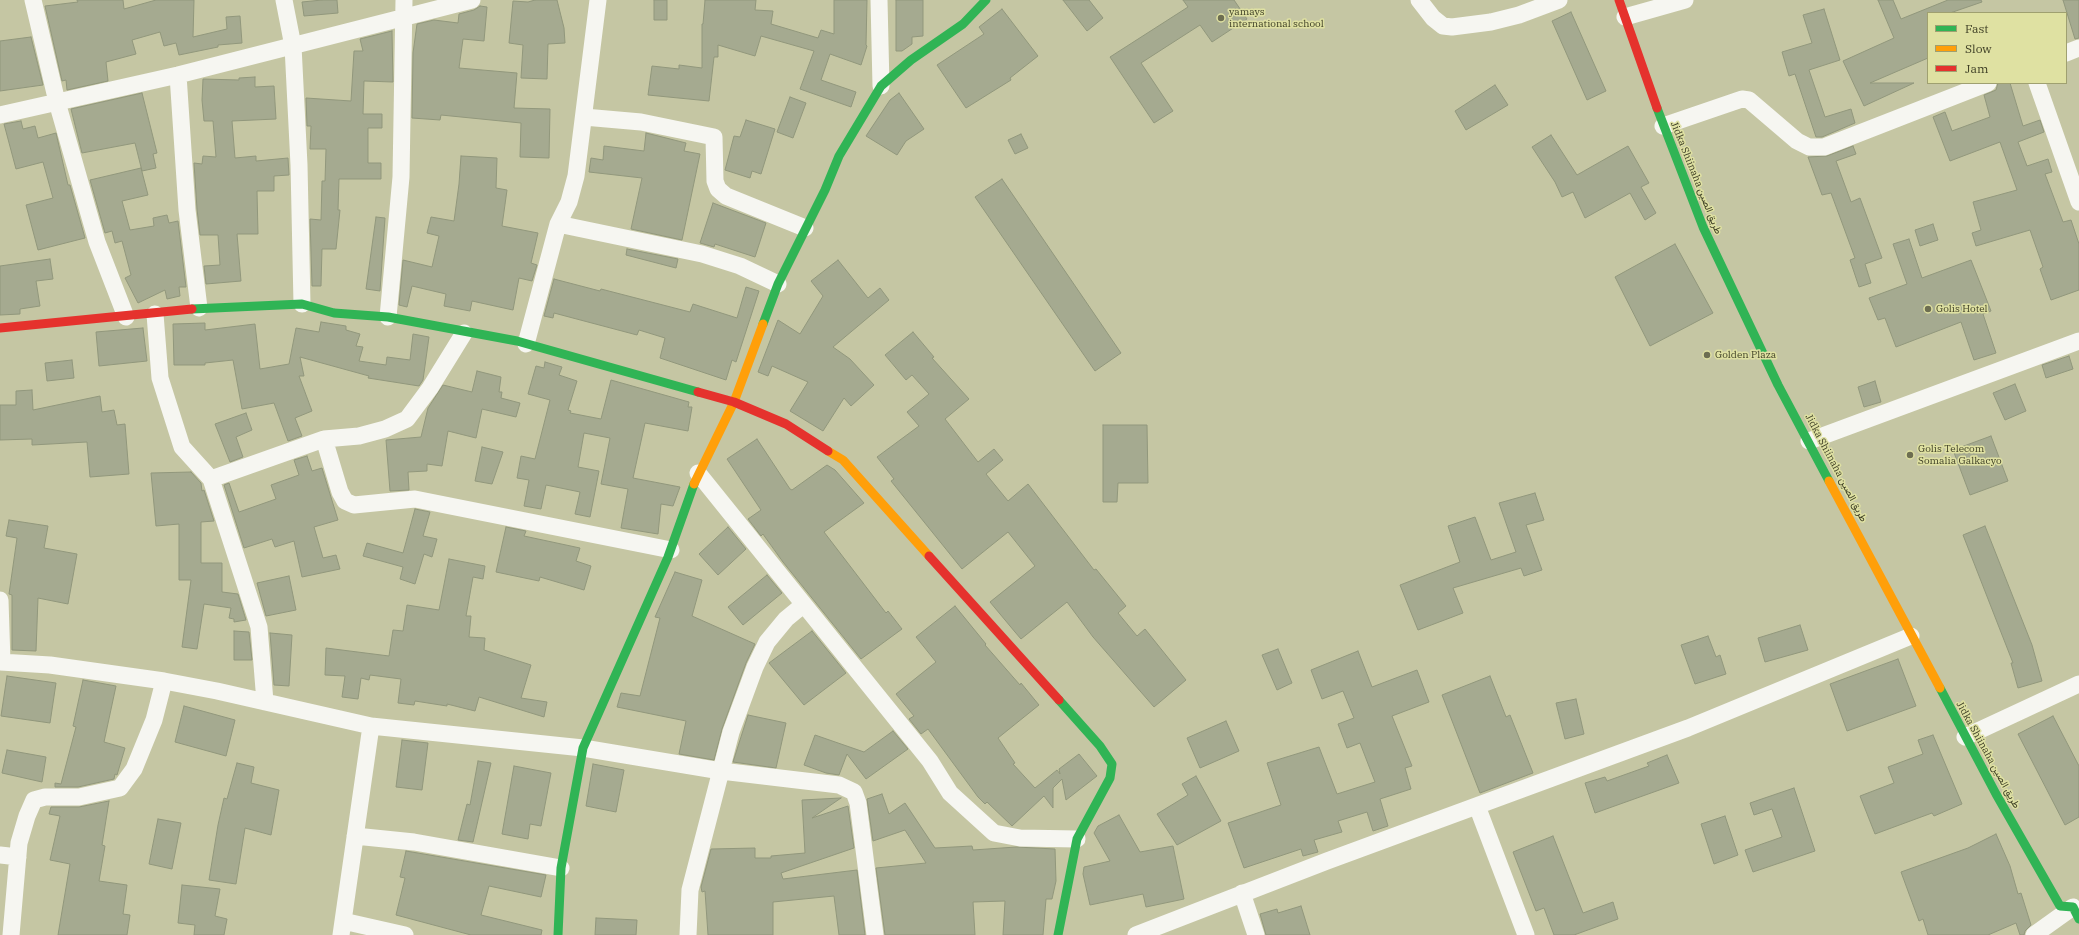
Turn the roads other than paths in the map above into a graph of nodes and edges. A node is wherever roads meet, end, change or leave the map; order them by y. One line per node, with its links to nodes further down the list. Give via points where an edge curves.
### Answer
1 (33, 0): 20 (street)
2 (284, 0): 13 (street)
3 (472, 0): 11 (street)
4 (598, 0): 22 (street)
5 (879, 0): 19 (street)
6 (986, 0): 19 (street, via 962,24 911,60)
7 (1419, 0): 8 (street, via 1433,18 1443,26 1452,27 1519,15)
8 (1559, 0)
9 (1619, 0): 12 (street, Jidka Shiinaha طريق الصين)
10 (1685, 0): 12 (street)
11 (404, 8): 13 (street); 32 (street, via 401,177)
12 (1625, 17): 23 (street, Jidka Shiinaha طريق الصين)
13 (293, 46): 16 (street); 28 (street)
14 (2079, 48): 15 (street)
15 (2067, 53)
16 (178, 75): 20 (street); 29 (street, via 187,210)
17 (1985, 84): 23 (street, via 1824,147 1809,147 1797,142 1749,100 1742,99)
18 (2037, 84): 24 (street)
19 (881, 86): 26 (street, via 839,156)
20 (57, 102): 21 (street); 31 (street, via 97,242)
21 (0, 115)
22 (584, 117): 25 (street, via 576,176 569,202); 26 (street, via 641,122 714,137 715,181 718,190 726,196)
23 (1663, 126): 39 (street, Jidka Shiinaha طريق الصين, via 1703,227 1778,385)
24 (2079, 202)
25 (558, 224): 27 (street, via 702,254 740,266); 36 (street)
26 (805, 228): 27 (street)
27 (778, 284): 37 (street)
28 (302, 304): 29 (street); 32 (street, via 334,313)
29 (199, 308): 30 (street)
30 (155, 314): 31 (street); 41 (street, via 160,378 182,447)
31 (126, 317): 33 (street)
32 (388, 317): 34 (street)
33 (0, 328)
34 (464, 333): 36 (street); 38 (street, via 430,388 407,419 385,429 359,436)
35 (2079, 342): 39 (street)
36 (526, 344): 37 (street)
37 (734, 402): 40 (street); 56 (street, via 786,424 843,460 1100,746 1112,764 1110,778)
38 (324, 440): 41 (street); 42 (street, via 340,492 345,501 354,505 415,499)
39 (1809, 441): 45 (street, Jidka Shiinaha طريق الصين)
40 (698, 473): 42 (street); 44 (street)
41 (211, 479): 49 (street, via 259,627)
42 (671, 550): 52 (street)
43 (0, 600): 46 (street)
44 (803, 605): 53 (street, via 786,619 767,642 731,732); 56 (street, via 930,761 950,793 994,834 1020,838)
45 (1911, 636): 51 (street, Jidka Shiinaha طريق الصين); 54 (street, via 1688,728)
46 (1, 662): 47 (street)
47 (164, 681): 49 (street); 58 (street, via 151,727 134,769 120,788 79,796 45,797 34,800 19,843)
48 (2079, 684): 51 (street)
49 (265, 702): 50 (street)
50 (371, 726): 52 (street); 55 (street)
51 (1965, 737): 61 (street, Jidka Shiinaha طريق الصين)
52 (583, 748): 53 (street); 59 (street)
53 (721, 771): 67 (street, via 690,890); 68 (street, via 839,785 854,792 858,803)
54 (1477, 806): 60 (street); 63 (street)
55 (355, 836): 59 (street, via 414,842); 62 (street)
56 (1077, 839): 69 (street)
57 (0, 854): 58 (street)
58 (18, 857): 64 (street)
59 (561, 868): 66 (street)
60 (1242, 893): 70 (street); 71 (street)
61 (2073, 907): 72 (street)
62 (342, 928): 65 (street)
63 (1523, 934)
64 (11, 935)
65 (406, 935)
66 (558, 935)
67 (688, 935)
68 (876, 935)
69 (1058, 935)
70 (1136, 935)
71 (1256, 935)
72 (2034, 935)

